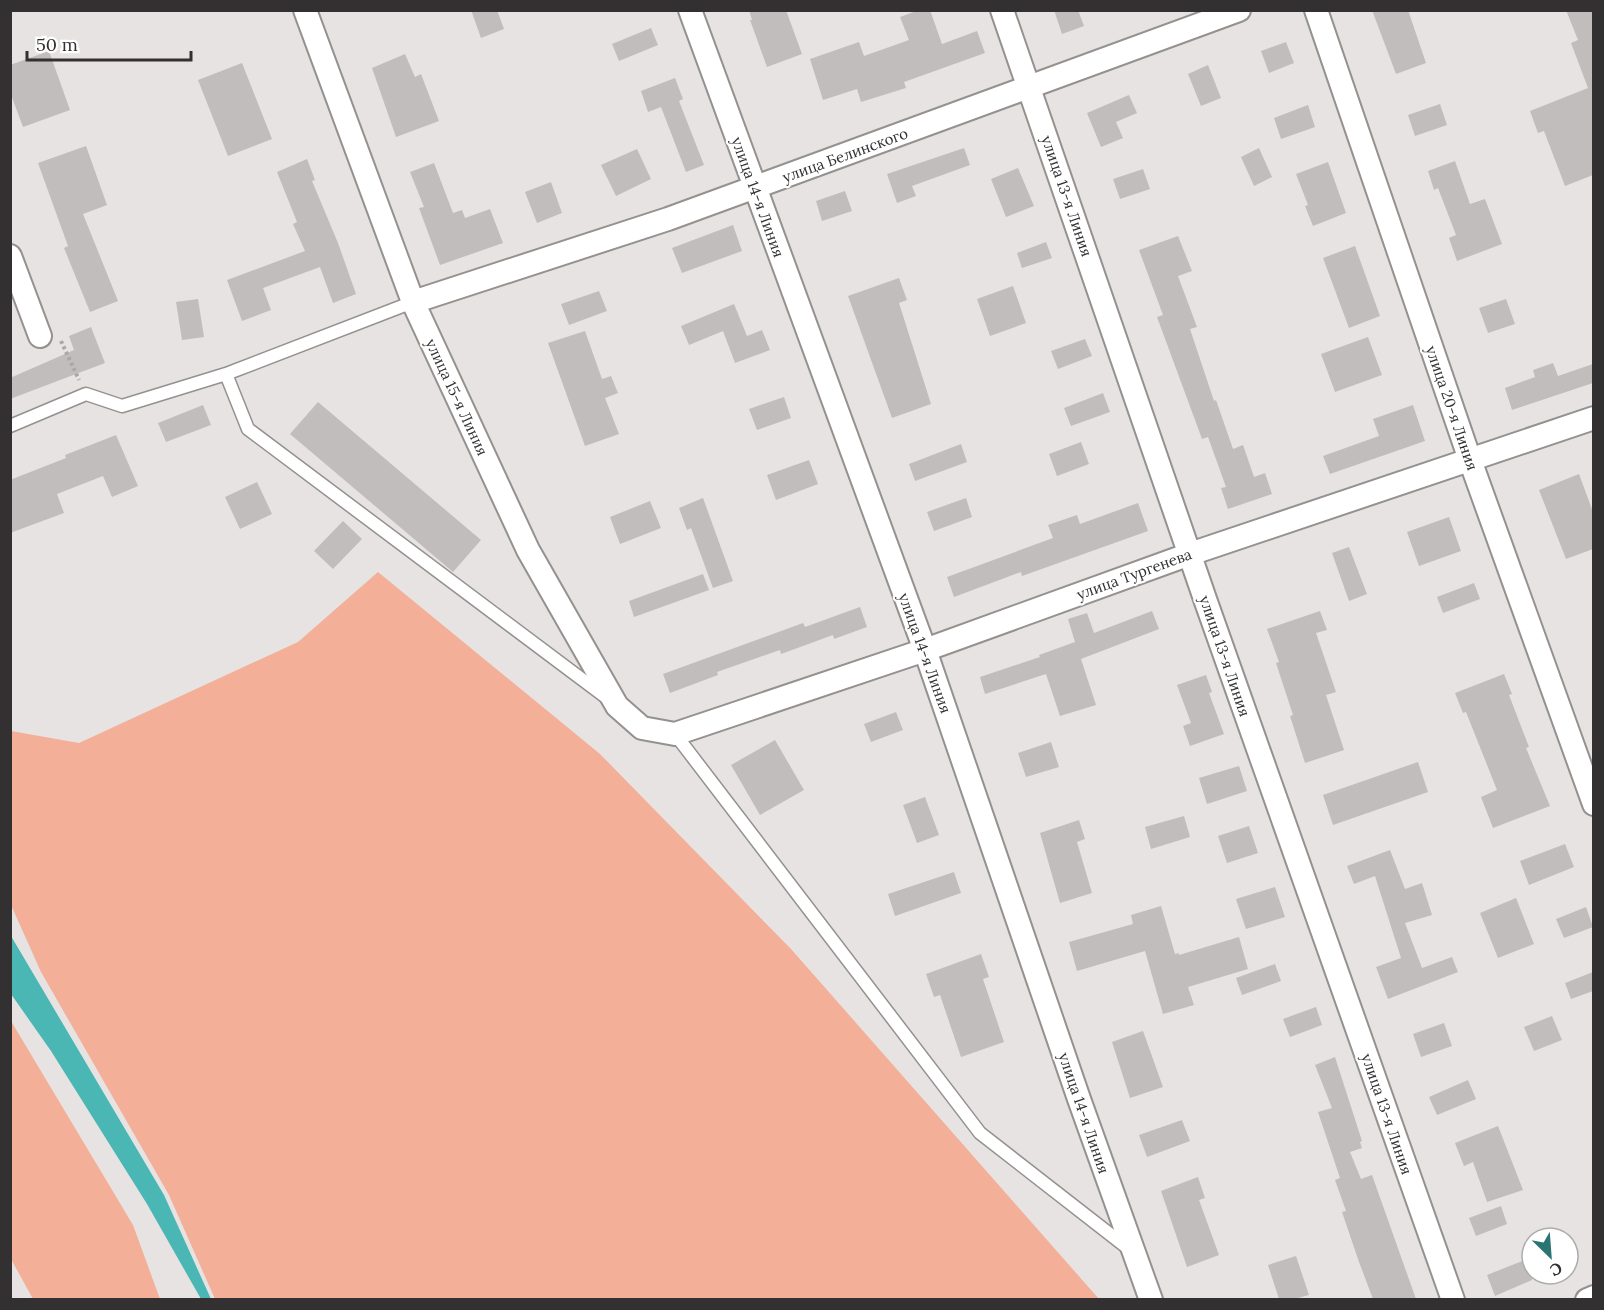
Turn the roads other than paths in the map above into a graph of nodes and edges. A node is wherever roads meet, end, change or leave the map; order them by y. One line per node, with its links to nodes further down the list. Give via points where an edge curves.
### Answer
1 (305, 10): 9 (street, улица 15-я Линия)
2 (690, 10): 7 (street, улица 14-я Линия)
3 (1002, 10): 6 (street, улица 13-я Линия)
4 (1239, 10): 6 (street, улица Белинского)
5 (1316, 10): 14 (street, улица 20-я Линия)
6 (1029, 87): 7 (street, улица Белинского); 15 (street, улица 13-я Линия)
7 (754, 188): 9 (street, улица Белинского); 16 (street, улица 14-я Линия)
8 (10, 256): 10 (street)
9 (413, 302): 11 (lane); 17 (street, улица 15-я Линия, via 528,550)
10 (40, 336)
11 (226, 374): 13 (lane, via 122,406 86,394); 17 (lane, via 248,429)
12 (1593, 417): 14 (street, улица Тургенева)
13 (10, 426)
14 (1470, 460): 15 (street, улица Тургенева); 19 (street, улица 20-я Линия)
15 (1190, 554): 16 (street, улица Тургенева); 23 (street, улица 13-я Линия)
16 (925, 650): 18 (street, улица Тургенева); 20 (street, улица 14-я Линия)
17 (617, 706): 18 (street, улица 15-я Линия, via 642,728)
18 (675, 734): 20 (lane, via 980,1133)
19 (1593, 804)
20 (1134, 1253): 22 (street, улица 14-я Линия)
21 (1593, 1297): 24 (street)
22 (1151, 1299)
23 (1453, 1299)
24 (1587, 1299)

